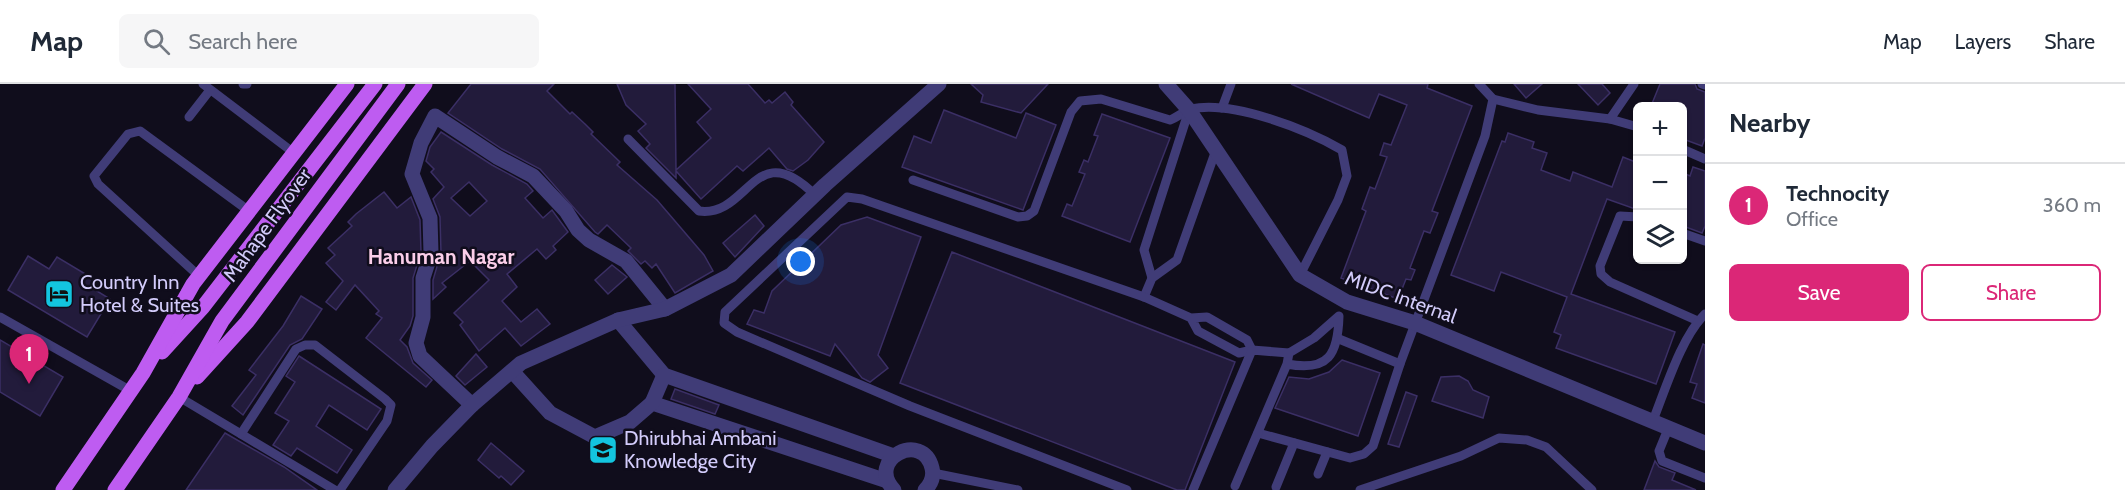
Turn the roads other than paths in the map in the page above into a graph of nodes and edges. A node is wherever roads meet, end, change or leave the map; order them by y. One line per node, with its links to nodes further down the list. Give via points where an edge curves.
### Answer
1 (347, 84): 20 (main road)
2 (375, 84): 46 (main road, Mahape Flyover, via 203,307)
3 (398, 84): 49 (main road, Mahape Flyover, via 222,321)
4 (425, 84): 49 (main road, via 247,322)
5 (939, 84): 23 (street)
6 (1166, 84): 13 (street, MIDC Internal)
7 (1231, 84): 12 (lane)
8 (1479, 84): 11 (lane)
9 (1634, 84): 15 (lane)
10 (207, 87): 14 (lane); 20 (lane)
11 (1493, 99): 15 (lane, via 1538,110); 39 (lane, via 1485,136)
12 (1222, 108): 13 (lane); 28 (lane, via 1323,139 1342,150 1347,176)
13 (1189, 110): 18 (street, MIDC Internal); 22 (lane, via 1170,120 1101,99 1080,101 1071,112 1034,211 1027,216 1018,217); 30 (lane, via 1144,250)
14 (189, 117)
15 (1610, 119): 16 (lane)
16 (1633, 125)
17 (628, 139): 23 (lane, via 699,211 720,208 768,173 779,171 788,173)
18 (1216, 149): 28 (street, MIDC Internal); 30 (lane, via 1177,260)
19 (1687, 151): 21 (lane)
20 (294, 153): 24 (main road)
21 (1705, 159)
22 (914, 180)
23 (815, 195): 33 (street, via 731,275)
24 (249, 211): 29 (main road); 29 (lane, via 140,131 128,134 94,176 98,184)
25 (1633, 217): 36 (lane, via 1620,216 1600,266 1602,274 1610,282)
26 (1687, 234): 27 (lane)
27 (1705, 241)
28 (1300, 275): 32 (street, MIDC Internal)
29 (199, 276): 46 (main road)
30 (1152, 278): 31 (lane)
31 (1144, 297): 37 (lane); 72 (lane, via 847,197 725,312 724,323 910,406)
32 (1347, 302): 34 (lane); 39 (street, MIDC Internal)
33 (665, 309): 38 (street); 51 (street, via 626,261 578,230 533,176 435,116 421,143 412,174 430,218 431,253 423,278 423,317 417,349)
34 (1339, 316): 40 (lane); 42 (lane)
35 (0, 317): 48 (lane)
36 (1702, 317): 52 (lane)
37 (1191, 318): 41 (lane, via 1207,317 1247,340); 41 (lane, via 1198,331 1239,353)
38 (618, 320): 45 (street, via 521,363); 47 (street)
39 (1415, 323): 44 (lane); 52 (street, MIDC Internal)
40 (1339, 339): 43 (lane, via 1335,351 1322,364); 44 (lane)
41 (1252, 350): 42 (lane); 73 (lane)
42 (1289, 353): 43 (lane)
43 (1287, 364): 54 (lane)
44 (1400, 364): 58 (lane, via 1373,446 1350,458)
45 (512, 371): 50 (street, via 550,413 595,437 630,422); 51 (street)
46 (143, 373): 48 (main road)
47 (664, 375): 50 (street); 59 (street)
48 (131, 391): 66 (main road)
49 (178, 397): 55 (lane); 67 (main road)
50 (652, 402): 63 (street)
51 (472, 405): 70 (street)
52 (1652, 423): 53 (street, MIDC Internal)
53 (1668, 429): 57 (street, MIDC Internal); 61 (lane, via 1659,451 1662,461)
54 (1258, 433): 56 (lane); 64 (lane)
55 (241, 434): 68 (lane); 69 (lane, via 296,349 315,345 390,405 387,421)
56 (1294, 443): 58 (lane); 65 (lane)
57 (1705, 443)
58 (1327, 452): 60 (lane)
59 (894, 456): 62 (street, via 916,450 928,459); 63 (street, via 887,467)
60 (1318, 474)
61 (1705, 478)
62 (929, 485): 71 (lane)
63 (890, 486)
64 (1235, 486)
65 (1276, 486)
66 (63, 490)
67 (115, 490)
68 (335, 490)
69 (340, 490)
70 (395, 490)
71 (1018, 490)
72 (1127, 490)
73 (1193, 490)
74 (1360, 490): 75 (lane, via 1461,456 1499,438 1527,440 1546,447)
75 (1592, 490)

